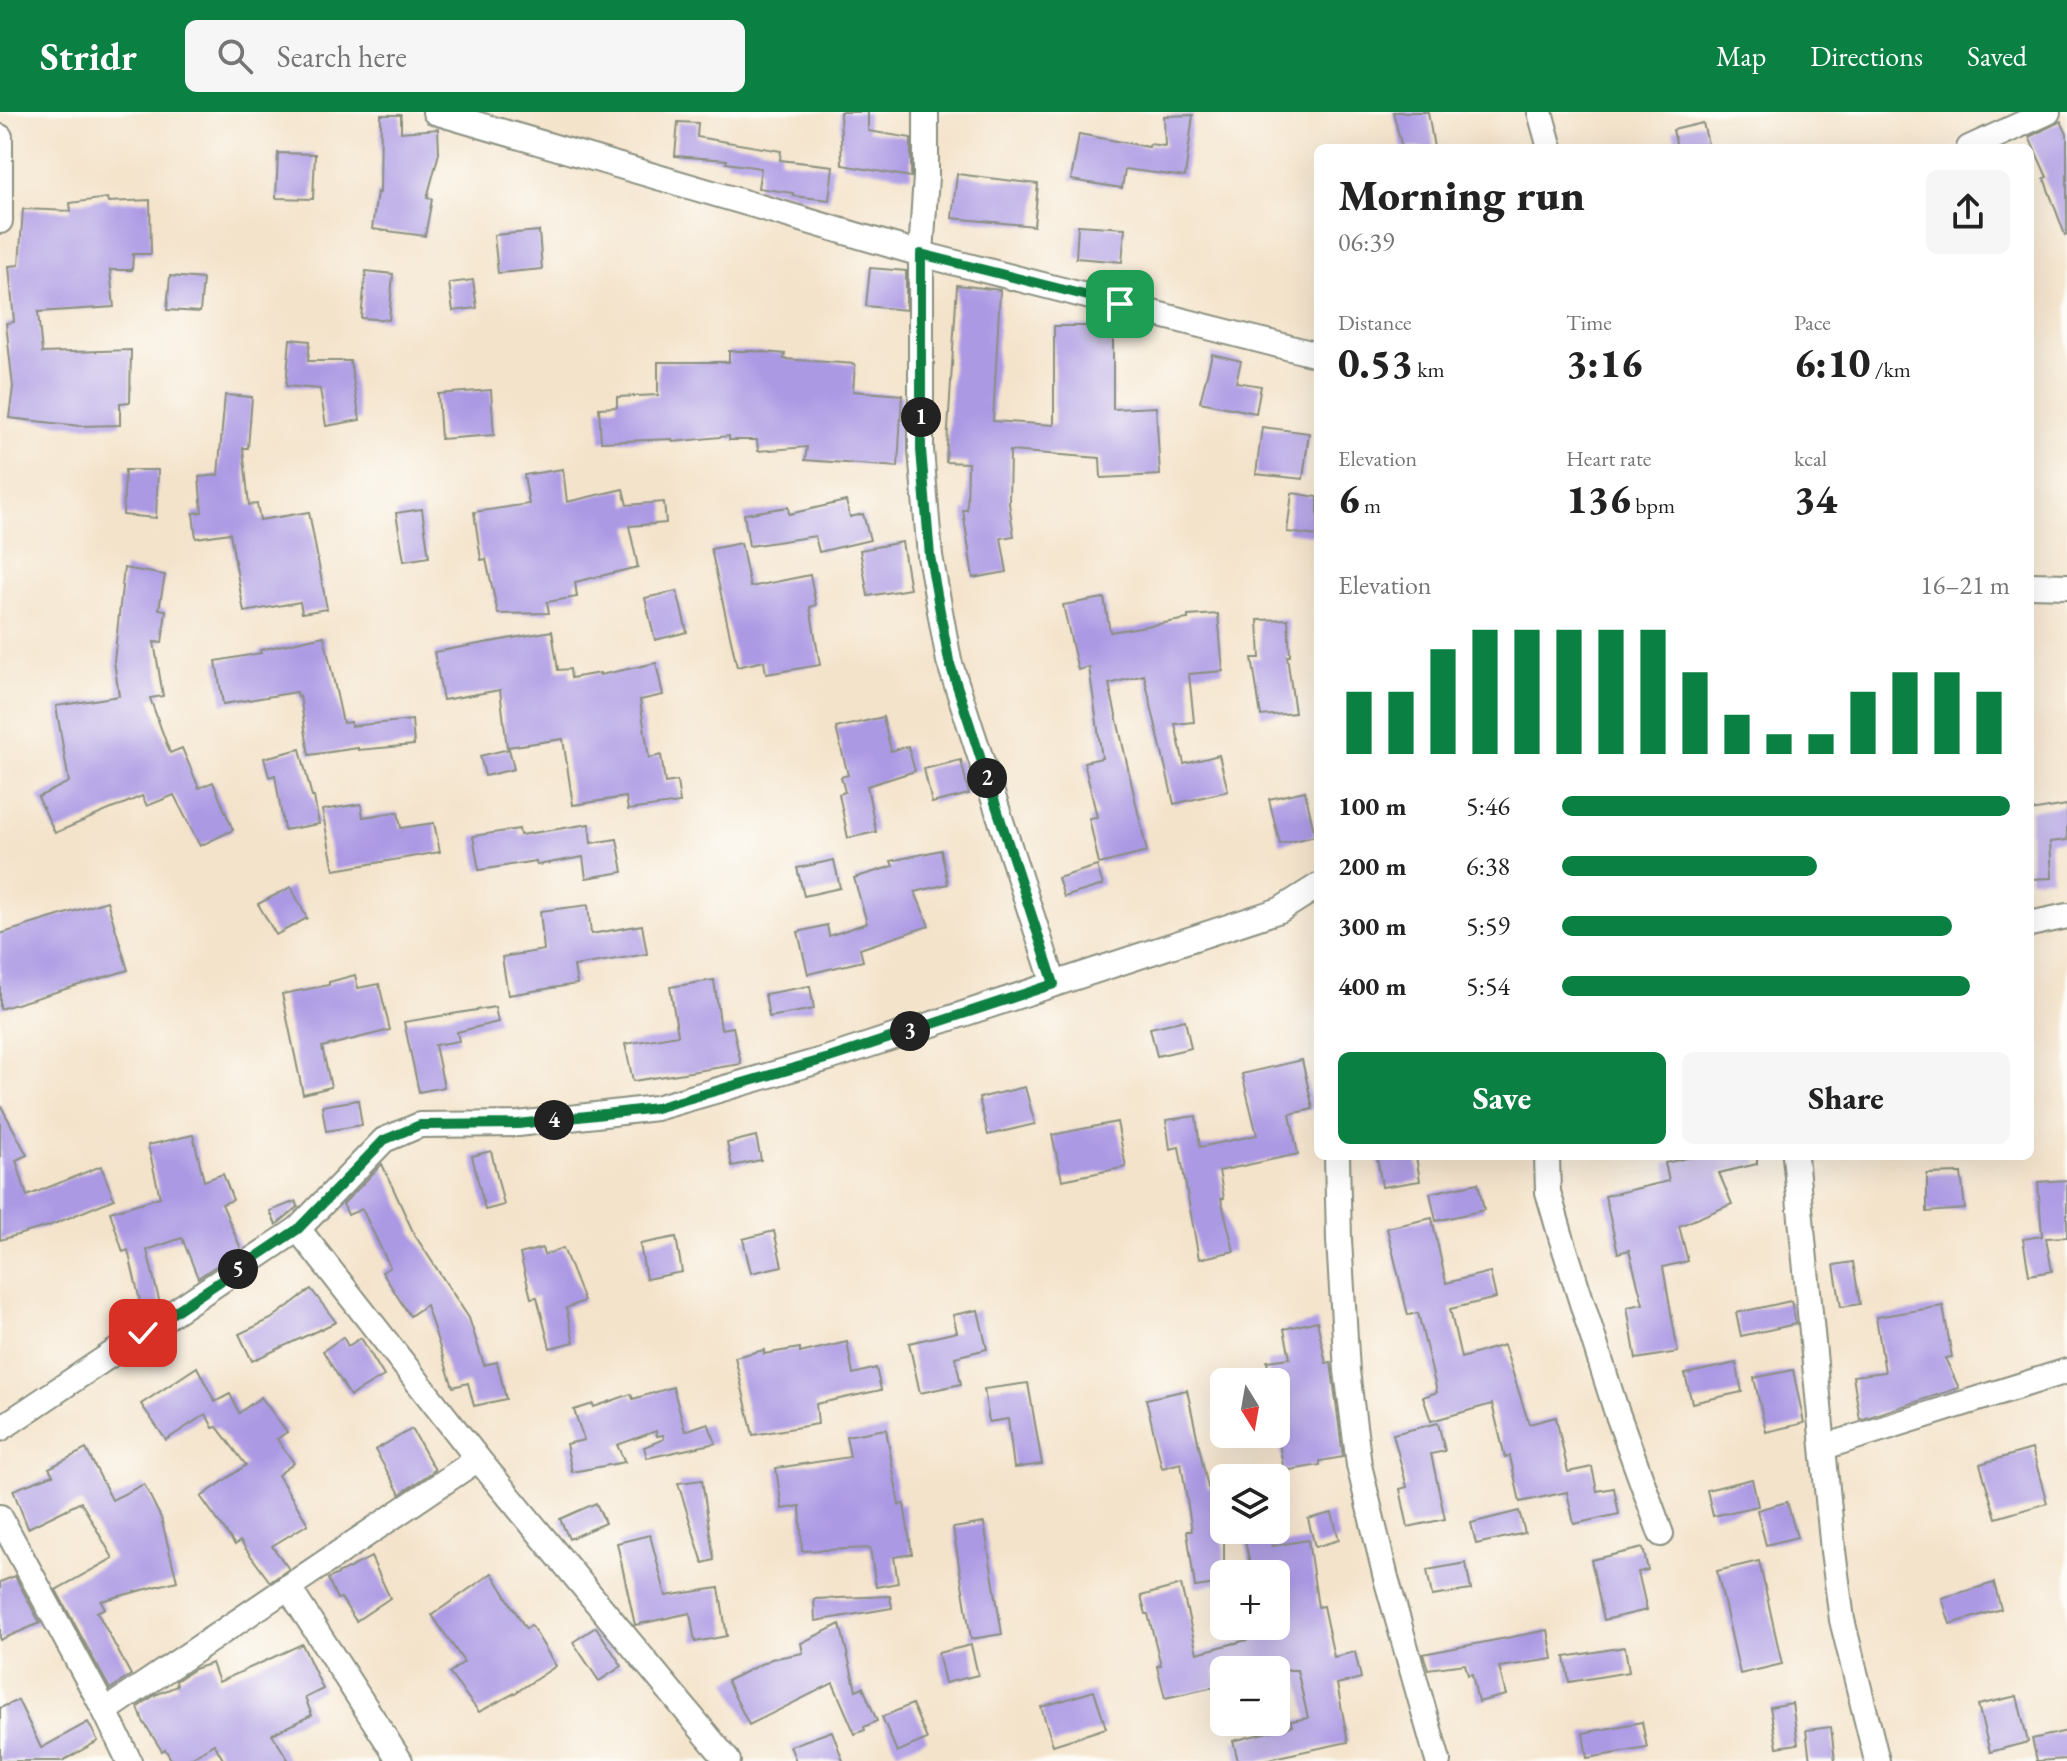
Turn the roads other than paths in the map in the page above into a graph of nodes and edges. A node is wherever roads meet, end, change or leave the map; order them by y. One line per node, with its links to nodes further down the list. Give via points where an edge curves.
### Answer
1 (435, 112): 9 (street)
2 (926, 112): 9 (street)
3 (1540, 112): 6 (street)
4 (2048, 112): 7 (street)
5 (0, 137): 8 (street)
6 (1549, 144)
7 (1978, 144)
8 (0, 221)
9 (921, 254): 10 (street); 16 (street, via 921,450 930,556 949,661)
10 (1314, 354)
11 (2034, 585): 12 (street)
12 (2067, 586)
13 (1314, 889): 16 (street, via 1280,910)
14 (2067, 916): 15 (street)
15 (2034, 923)
16 (1054, 984): 20 (street, via 656,1108 518,1124 420,1125 384,1140)
17 (1337, 1160): 32 (street, via 1347,1371 1359,1465)
18 (1547, 1160): 26 (street, via 1548,1192 1561,1237)
19 (1795, 1160): 23 (street)
20 (298, 1229): 22 (street); 24 (street)
21 (2067, 1371): 23 (street)
22 (0, 1429)
23 (1824, 1447): 33 (street, via 1842,1620)
24 (478, 1459): 27 (street); 31 (street)
25 (0, 1517): 28 (street)
26 (1661, 1534)
27 (288, 1587): 28 (street); 30 (street)
28 (105, 1711): 29 (street)
29 (129, 1761)
30 (400, 1761)
31 (728, 1761)
32 (1438, 1761)
33 (1877, 1761)

